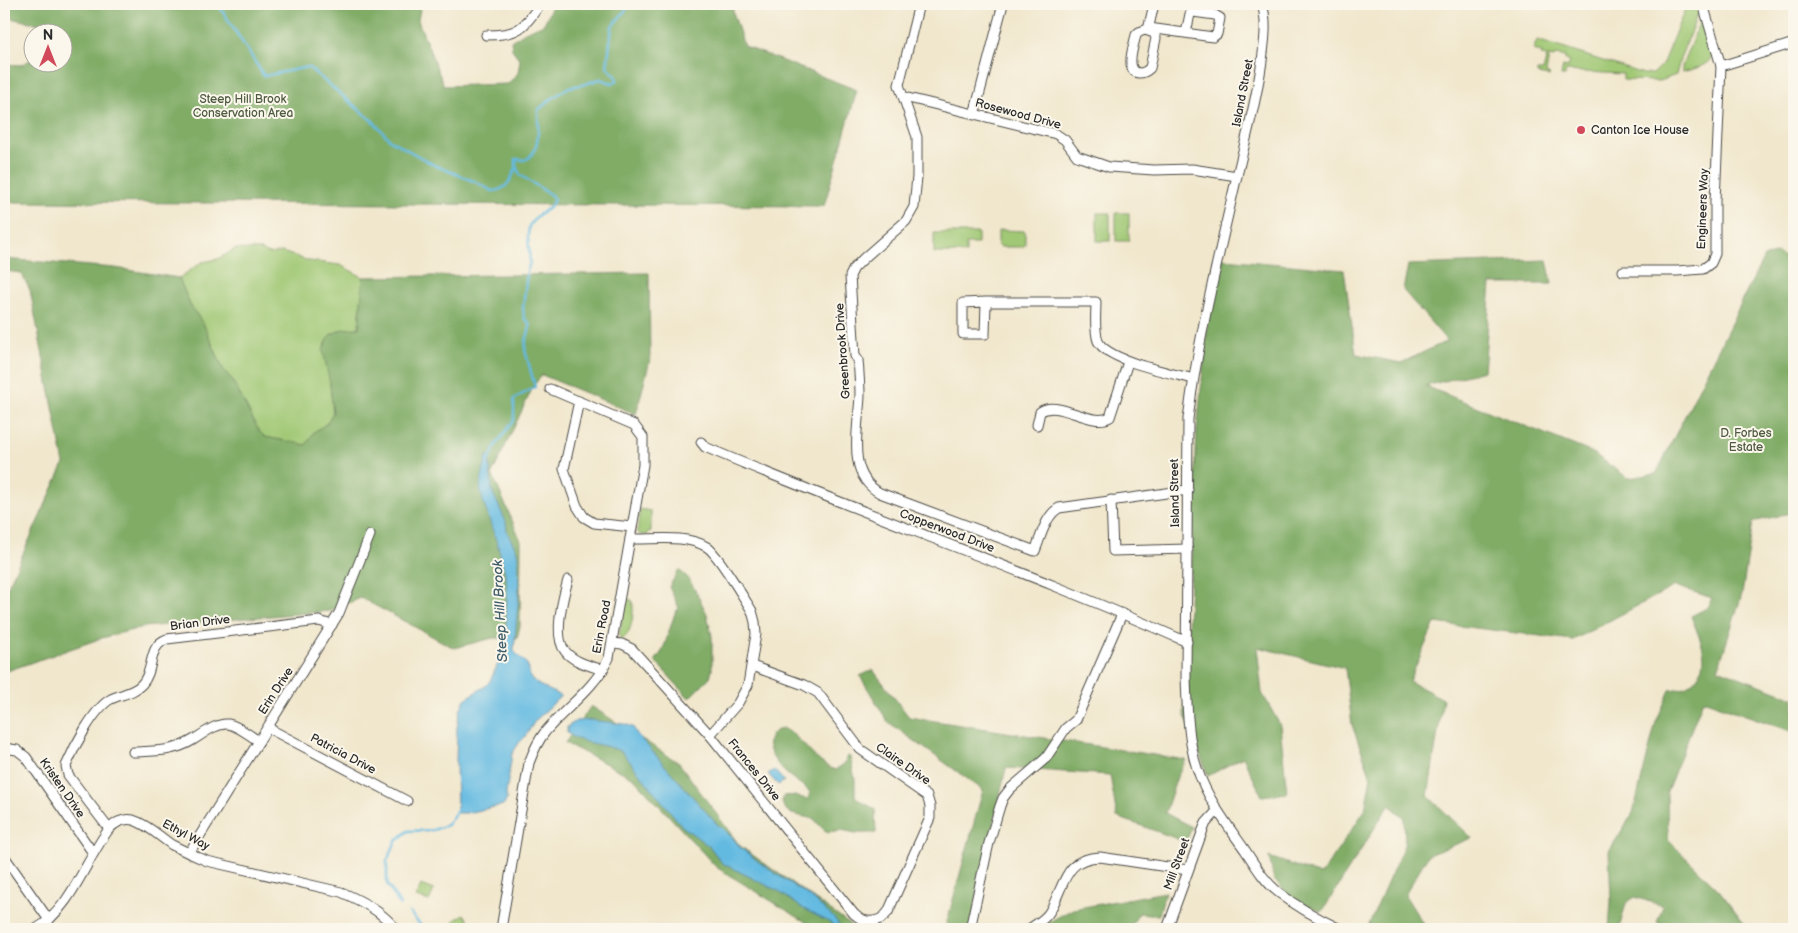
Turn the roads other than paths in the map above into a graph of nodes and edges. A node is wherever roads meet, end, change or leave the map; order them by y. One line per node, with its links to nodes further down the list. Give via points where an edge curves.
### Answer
1 (540, 4): 9 (street, via 529,21 515,32)
2 (919, 4): 12 (street, Greenbrook Drive, via 899,83)
3 (1003, 4): 13 (street)
4 (1154, 4): 7 (street)
5 (1262, 4): 14 (street, Island Street, via 1265,36 1260,76)
6 (1703, 4): 11 (street)
7 (1148, 29): 7 (street, via 1156,38 1150,68 1138,73 1130,64 1136,35); 8 (street)
8 (1186, 33)
9 (486, 35)
10 (1794, 44): 11 (street)
11 (1721, 66): 15 (street, Engineers Way, via 1715,254 1711,264 1677,271)
12 (904, 97): 13 (street, Rosewood Drive); 24 (street, Greenbrook Drive, via 917,142 914,207 906,221 864,258 850,276 860,395 856,445 863,478 880,493 1035,551 1053,511)
13 (974, 115): 14 (street, Rosewood Drive, via 1056,134 1077,156 1109,167 1192,169)
14 (1237, 176): 18 (street, Island Street)
15 (1623, 271)
16 (986, 302): 17 (street, via 1096,302 1099,344)
17 (1128, 362): 18 (street); 21 (street, via 1110,417 1101,420 1046,408 1040,412)
18 (1193, 379): 23 (street, Island Street, via 1187,432)
19 (550, 389): 20 (street, Erin Road)
20 (579, 401): 25 (street, Erin Road, via 628,422 641,432 643,465); 25 (street, via 564,470 577,506 584,517 594,523)
21 (1037, 425)
22 (700, 442): 30 (street, Copperwood Drive, via 797,486)
23 (1188, 490): 24 (street, Greenbrook Drive); 28 (street, Island Street)
24 (1111, 500): 28 (street, via 1113,551)
25 (632, 527): 27 (street, Erin Road)
26 (370, 535): 31 (street, Erin Drive, via 346,599)
27 (630, 538): 33 (street, Erin Road); 34 (street, via 684,540 711,549 754,615 756,634)
28 (1188, 548): 32 (street, Island Street)
29 (568, 580): 35 (street, via 562,600 561,645 570,656)
30 (1122, 614): 32 (street, Copperwood Drive); 53 (street, via 1076,720 1066,728 1046,758 1010,789 1000,806)
31 (332, 625): 36 (street, Erin Drive); 43 (street, Brian Drive, via 319,621 160,642 144,682 95,712 66,766 68,775)
32 (1187, 642): 42 (street, Island Street, via 1186,677 1192,750 1199,777)
33 (613, 643): 35 (street, Erin Road); 37 (street, Frances Drive, via 632,649)
34 (752, 666): 37 (street, via 743,696); 49 (street, Claire Drive, via 818,693 860,749 927,796 931,814 892,903 880,920)
35 (603, 670): 52 (street, Erin Road, via 544,733 531,756)
36 (268, 728): 38 (street, Erin Drive); 41 (street, Patricia Drive)
37 (710, 735): 49 (street, Frances Drive, via 854,914)
38 (259, 741): 40 (street, via 225,724 171,750); 45 (street, Erin Drive)
39 (4, 748): 44 (street, Kristen Drive, via 17,750 26,757)
40 (133, 752)
41 (407, 801)
42 (1217, 811): 47 (street, Mill Street, via 1206,823); 56 (street, Island Street, via 1277,891 1300,908)
43 (109, 829): 44 (street); 45 (street, Ethyl Way, via 118,822 132,820)
44 (93, 853): 48 (street, via 64,903)
45 (189, 853): 51 (street, Ethyl Way, via 214,863 341,892 375,909)
46 (4, 856): 48 (street)
47 (1188, 870): 54 (street, via 1100,857 1080,860 1069,872 1049,912); 55 (street, Mill Street)
48 (49, 920): 50 (street)
49 (869, 921)
50 (36, 929)
51 (396, 929)
52 (500, 929)
53 (970, 929)
54 (1029, 929)
55 (1167, 929)
56 (1340, 929)

